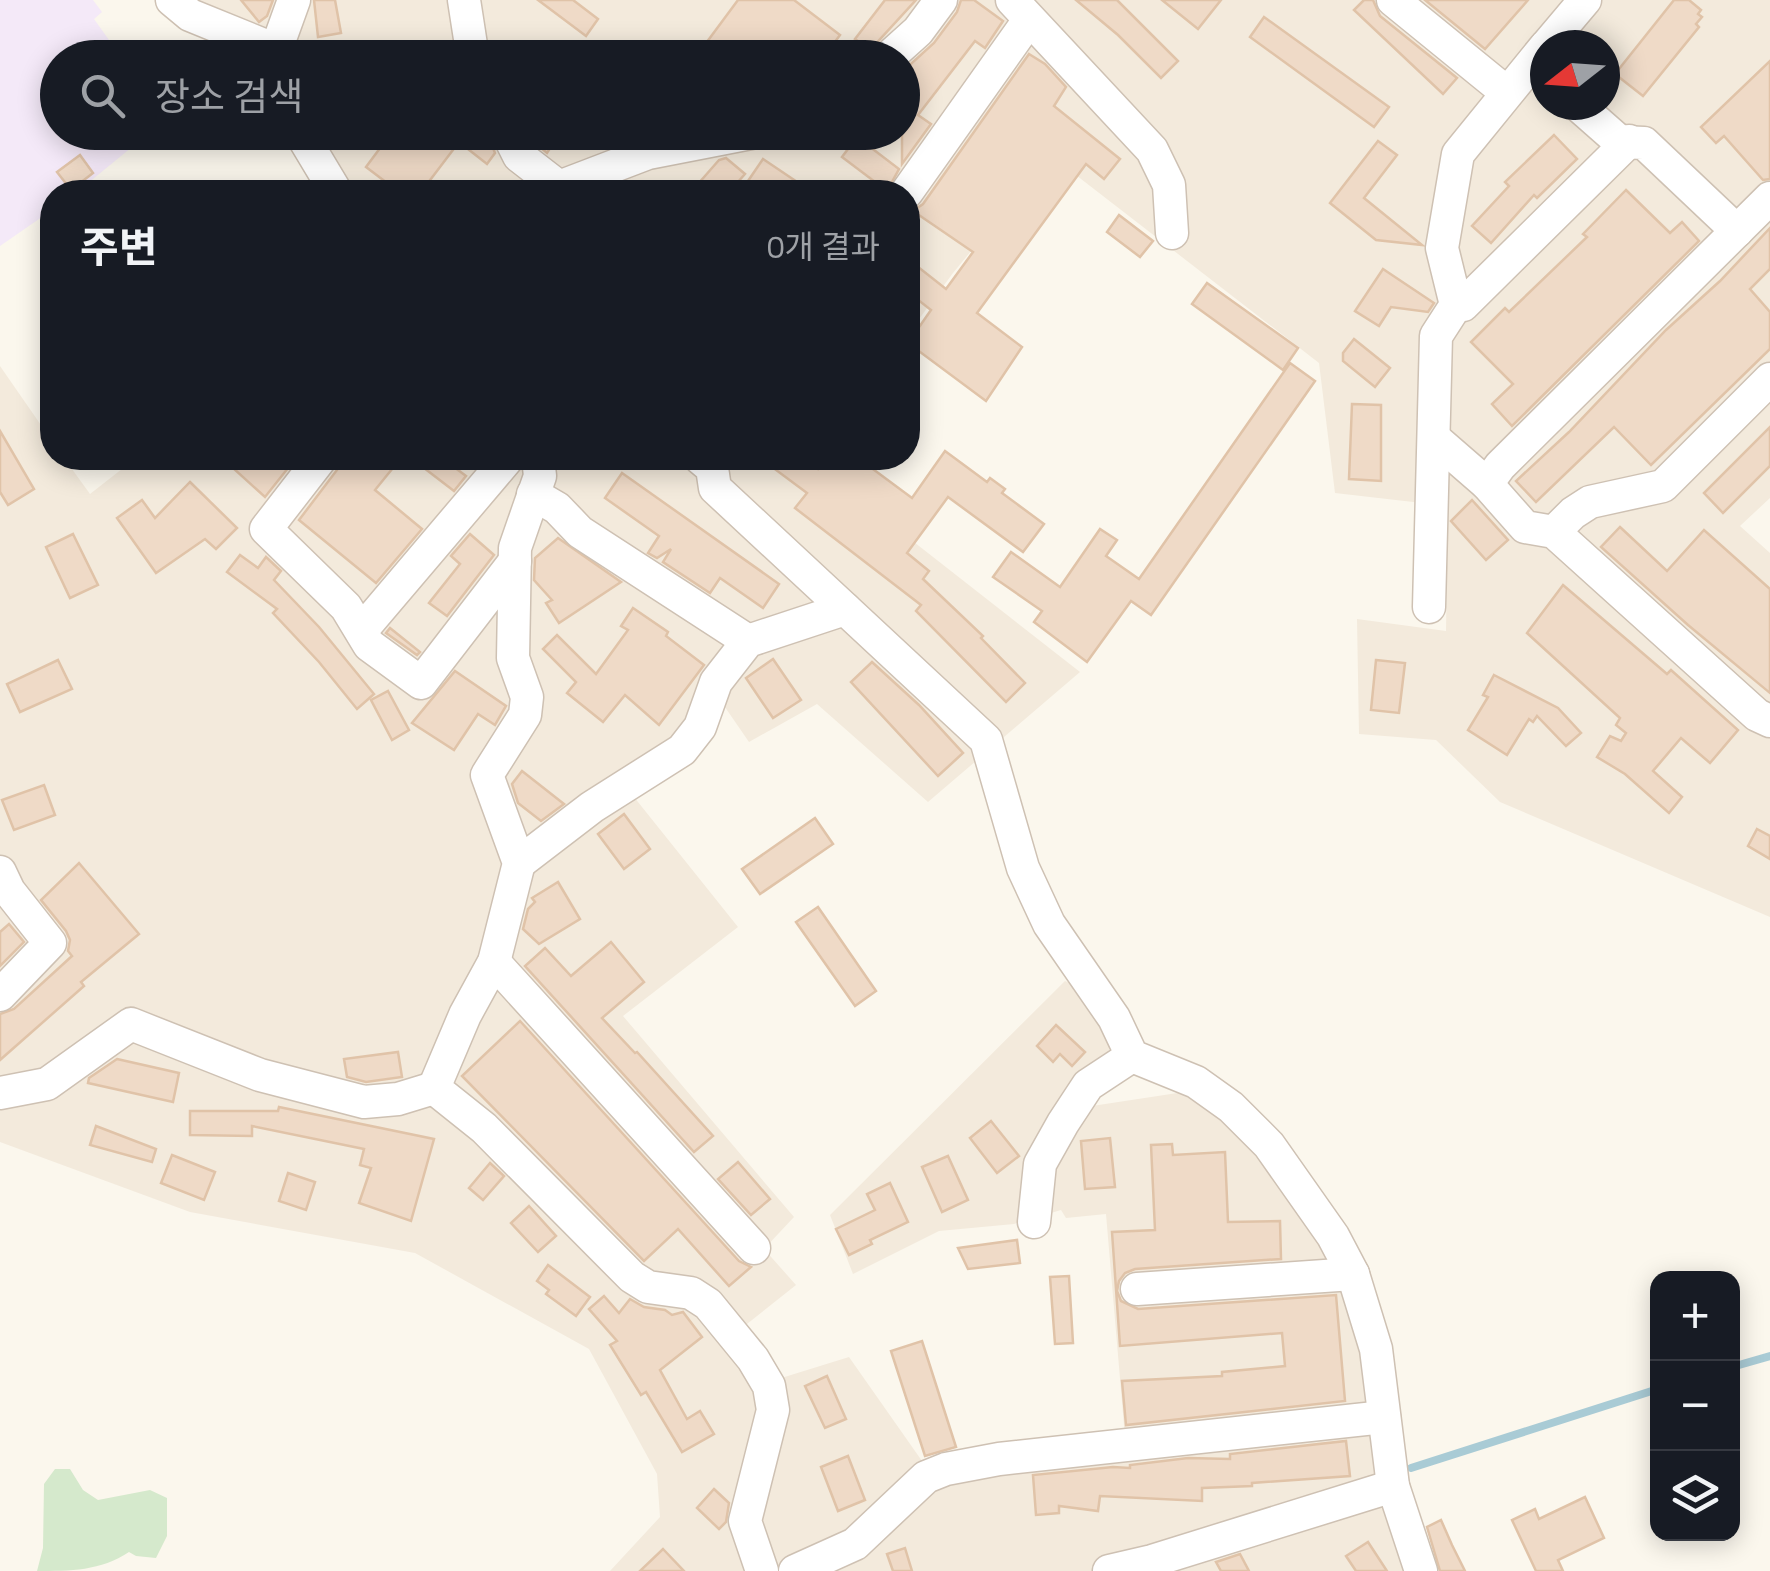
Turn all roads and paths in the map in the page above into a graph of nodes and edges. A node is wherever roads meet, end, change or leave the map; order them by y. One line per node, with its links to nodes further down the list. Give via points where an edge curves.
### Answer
1 (172, 0): 9 (street, via 190,15)
2 (294, 0): 10 (street)
3 (464, 0): 11 (street)
4 (941, 0): 12 (street)
5 (1393, 0): 14 (street)
6 (1585, 0): 8 (street)
7 (1021, 10): 23 (street); 26 (street, via 1152,150 1169,186)
8 (1562, 30)
9 (251, 40)
10 (280, 40)
11 (470, 40)
12 (907, 40)
13 (1530, 68): 14 (street)
14 (1506, 92): 27 (street, via 1458,154 1442,248)
15 (1593, 120): 16 (street, via 1609,136)
16 (1629, 141): 25 (street, via 1644,143); 27 (street)
17 (311, 150): 20 (street)
18 (516, 150): 21 (street)
19 (663, 150): 22 (street)
20 (329, 180)
21 (547, 180)
22 (583, 180)
23 (915, 180)
24 (1770, 198): 25 (street)
25 (1737, 231): 34 (street)
26 (1172, 234)
27 (1456, 305): 29 (street, via 1436,336)
28 (1770, 380): 36 (street, via 1663,486 1590,502)
29 (1434, 438): 34 (street); 38 (street)
30 (312, 470): 40 (street, via 266,529)
31 (498, 470): 40 (street)
32 (539, 470): 35 (street)
33 (712, 470): 39 (street, via 715,488)
34 (1487, 484): 36 (street, via 1525,526)
35 (533, 494): 37 (street); 41 (street)
36 (1554, 532): 42 (street)
37 (514, 561): 40 (street, via 420,683 369,645); 43 (street, via 513,658 527,697 525,715 487,775)
38 (1429, 608)
39 (845, 609): 41 (street); 47 (street, via 986,740 1023,868 1049,924)
40 (362, 630)
41 (748, 641): 43 (street, via 716,682 700,726 682,750)
42 (1770, 722)
43 (519, 863): 45 (street)
44 (0, 872): 46 (street, via 50,944)
45 (494, 962): 48 (street); 51 (street)
46 (0, 994)
47 (1132, 1056): 50 (street, via 1088,1085 1063,1123 1040,1164); 52 (street, via 1196,1082 1231,1107 1269,1145)
48 (434, 1088): 49 (street, via 364,1102 260,1075 131,1024 47,1084); 56 (street, via 484,1128 632,1277 708,1304 752,1359 769,1386 773,1410 744,1521)
49 (0, 1093)
50 (1034, 1222)
51 (754, 1248)
52 (1353, 1274): 53 (street); 54 (street, via 1376,1349)
53 (1138, 1289)
54 (1384, 1417): 55 (street); 57 (street, via 946,1469 926,1477 855,1544)
55 (1393, 1486): 58 (street); 59 (street)
56 (762, 1571)
57 (795, 1571)
58 (1109, 1571)
59 (1422, 1571)

